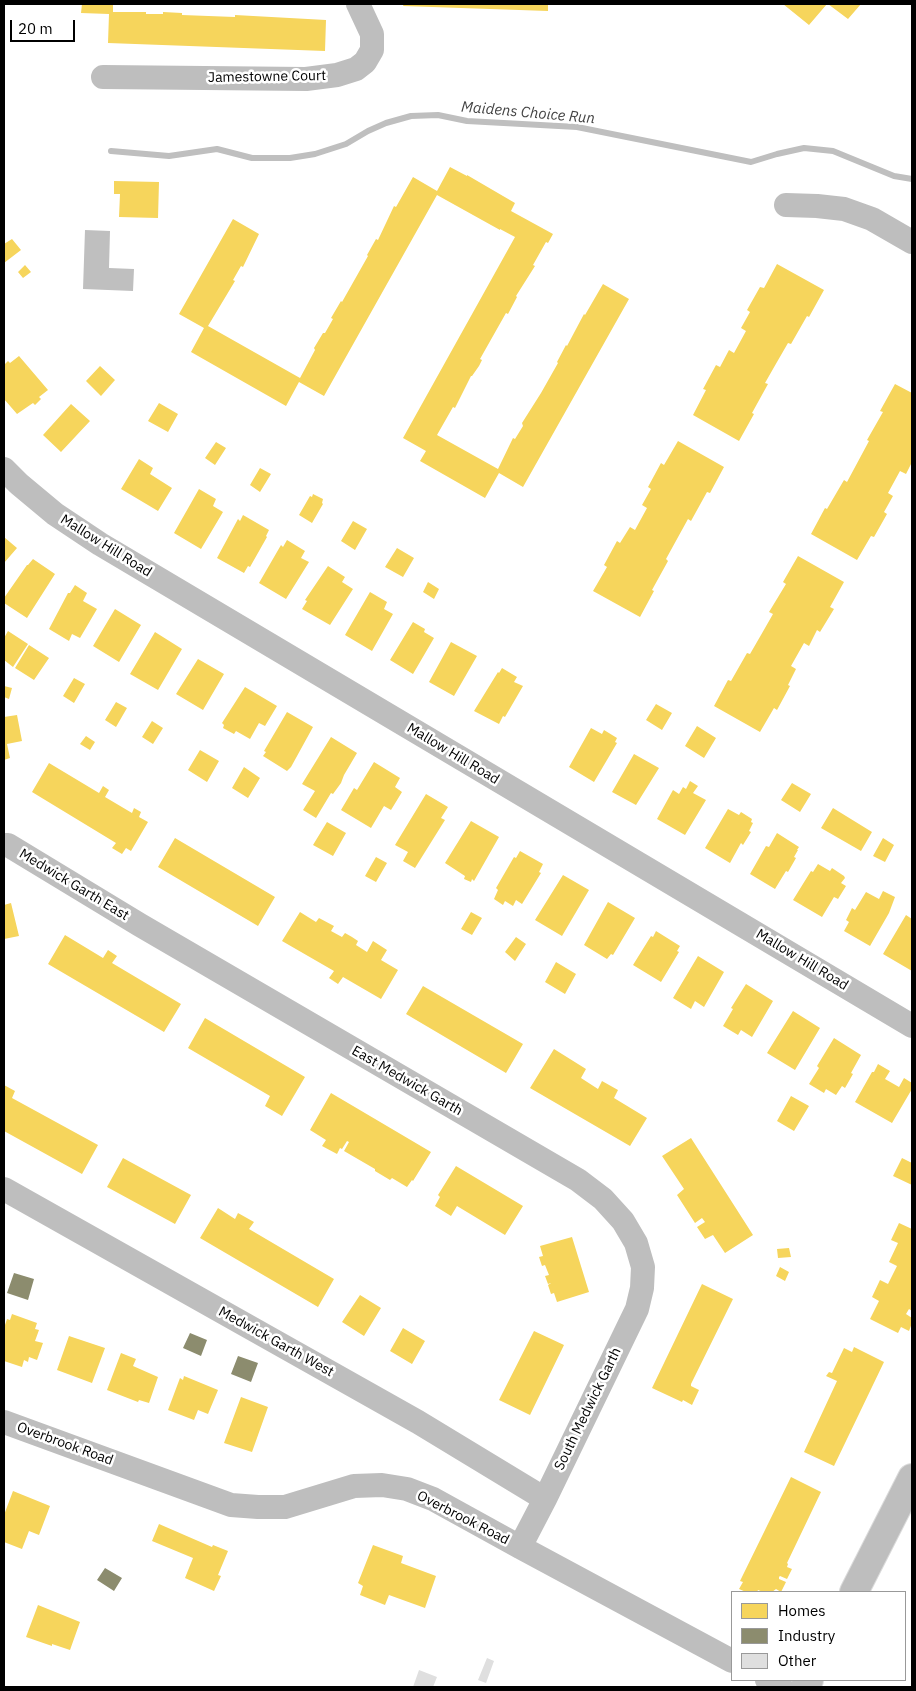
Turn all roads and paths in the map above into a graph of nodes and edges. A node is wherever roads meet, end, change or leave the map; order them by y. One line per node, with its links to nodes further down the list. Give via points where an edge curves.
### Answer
1 (358, 4): 2 (street, Jamestowne Court, via 372,34 372,50 356,69 337,76)
2 (103, 77)
3 (786, 205): 4 (street, via 844,209 872,219)
4 (912, 242)
5 (4, 469): 8 (street, Mallow Hill Road, via 55,514 100,544)
6 (6, 845): 7 (street, Medwick Garth East)
7 (140, 925): 10 (street, East Medwick Garth, via 578,1180 603,1199 623,1221 636,1244)
8 (912, 1026)
9 (4, 1189): 13 (street, Medwick Garth West, via 418,1422)
10 (643, 1267): 13 (street, South Medwick Garth, via 637,1309)
11 (4, 1422): 14 (street, Overbrook Road, via 231,1505 285,1507 354,1486 382,1485 407,1489 433,1499)
12 (912, 1478): 15 (main road)
13 (545, 1499): 14 (street, South Medwick Garth)
14 (520, 1547): 16 (street, Overbrook Road)
15 (855, 1591)
16 (731, 1660)
17 (769, 1681): 18 (street)
18 (780, 1687)

